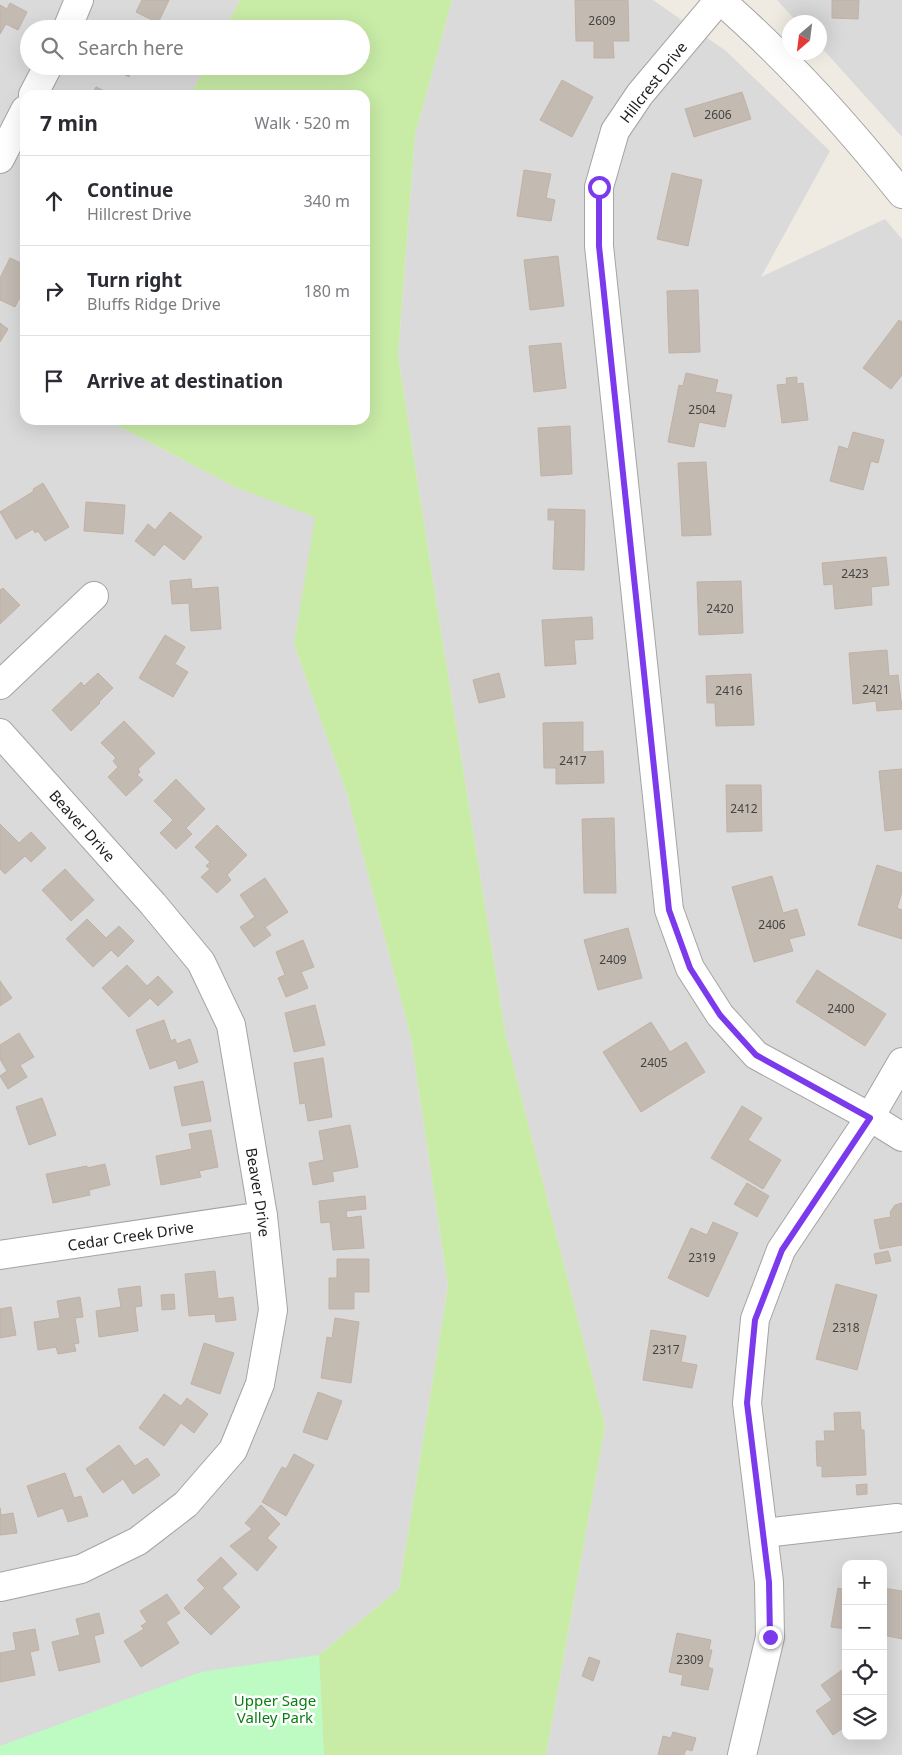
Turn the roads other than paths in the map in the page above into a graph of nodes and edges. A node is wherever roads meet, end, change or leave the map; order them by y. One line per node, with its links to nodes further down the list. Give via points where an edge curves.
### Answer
1 (79, 0): 3 (street)
2 (720, 0): 8 (street, via 758,33 860,141); 13 (street, Hillcrest Drive, via 640,94 615,132 599,187 599,246 669,910 690,968 720,1015 756,1055)
3 (71, 20)
4 (43, 75): 5 (street)
5 (36, 90)
6 (20, 120): 7 (street)
7 (0, 159)
8 (902, 194)
9 (94, 596): 10 (street)
10 (0, 685)
11 (0, 733): 15 (street, Beaver Drive, via 153,904 200,962 231,1025)
12 (902, 1062): 13 (street)
13 (870, 1118): 14 (street, Hillcrest Drive); 18 (street, via 782,1250 755,1320 747,1403)
14 (902, 1137)
15 (263, 1216): 16 (street, Cedar Creek Drive); 19 (street, Beaver Drive, via 273,1310 260,1384 233,1450 186,1504 138,1541 81,1569)
16 (0, 1255)
17 (897, 1518): 18 (street)
18 (764, 1533): 20 (street, via 770,1637)
19 (0, 1586)
20 (742, 1755)

